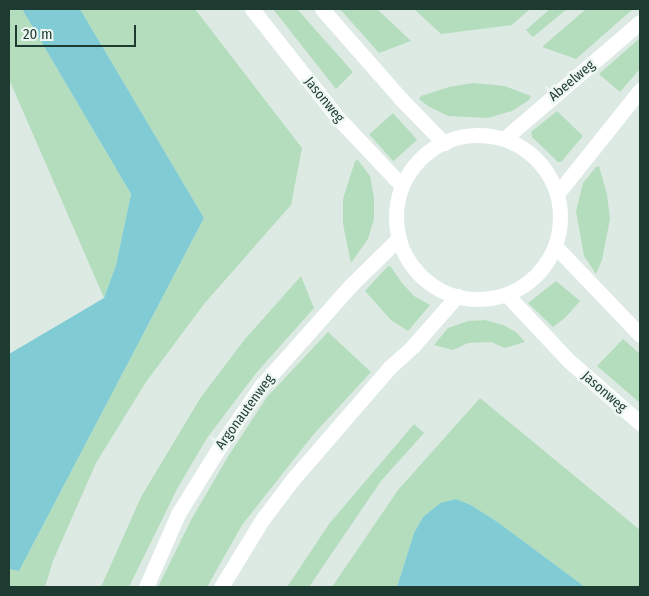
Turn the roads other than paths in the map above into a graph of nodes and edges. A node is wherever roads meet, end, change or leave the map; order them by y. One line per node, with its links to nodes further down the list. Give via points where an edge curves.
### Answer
1 (252, 9): 7 (street, Jasonweg, via 338,118)
2 (322, 9): 6 (street)
3 (640, 22): 5 (street, Abeelweg)
4 (640, 90): 8 (street)
5 (504, 139): 6 (street, via 473,136); 8 (street, via 537,160 546,170)
6 (444, 144): 7 (street, via 419,161)
7 (402, 186): 9 (street, via 397,212)
8 (557, 194): 10 (street, via 560,220)
9 (399, 238): 12 (street, via 407,258 420,275 437,288); 15 (street, Argonautenweg, via 351,285 261,386 178,514)
10 (556, 246): 11 (street, via 536,276); 13 (street)
11 (506, 295): 12 (street, via 482,299); 14 (street, Jasonweg, via 568,360)
12 (457, 296): 16 (street, via 390,367 293,479 262,520)
13 (640, 335)
14 (640, 423)
15 (146, 587)
16 (221, 587)

